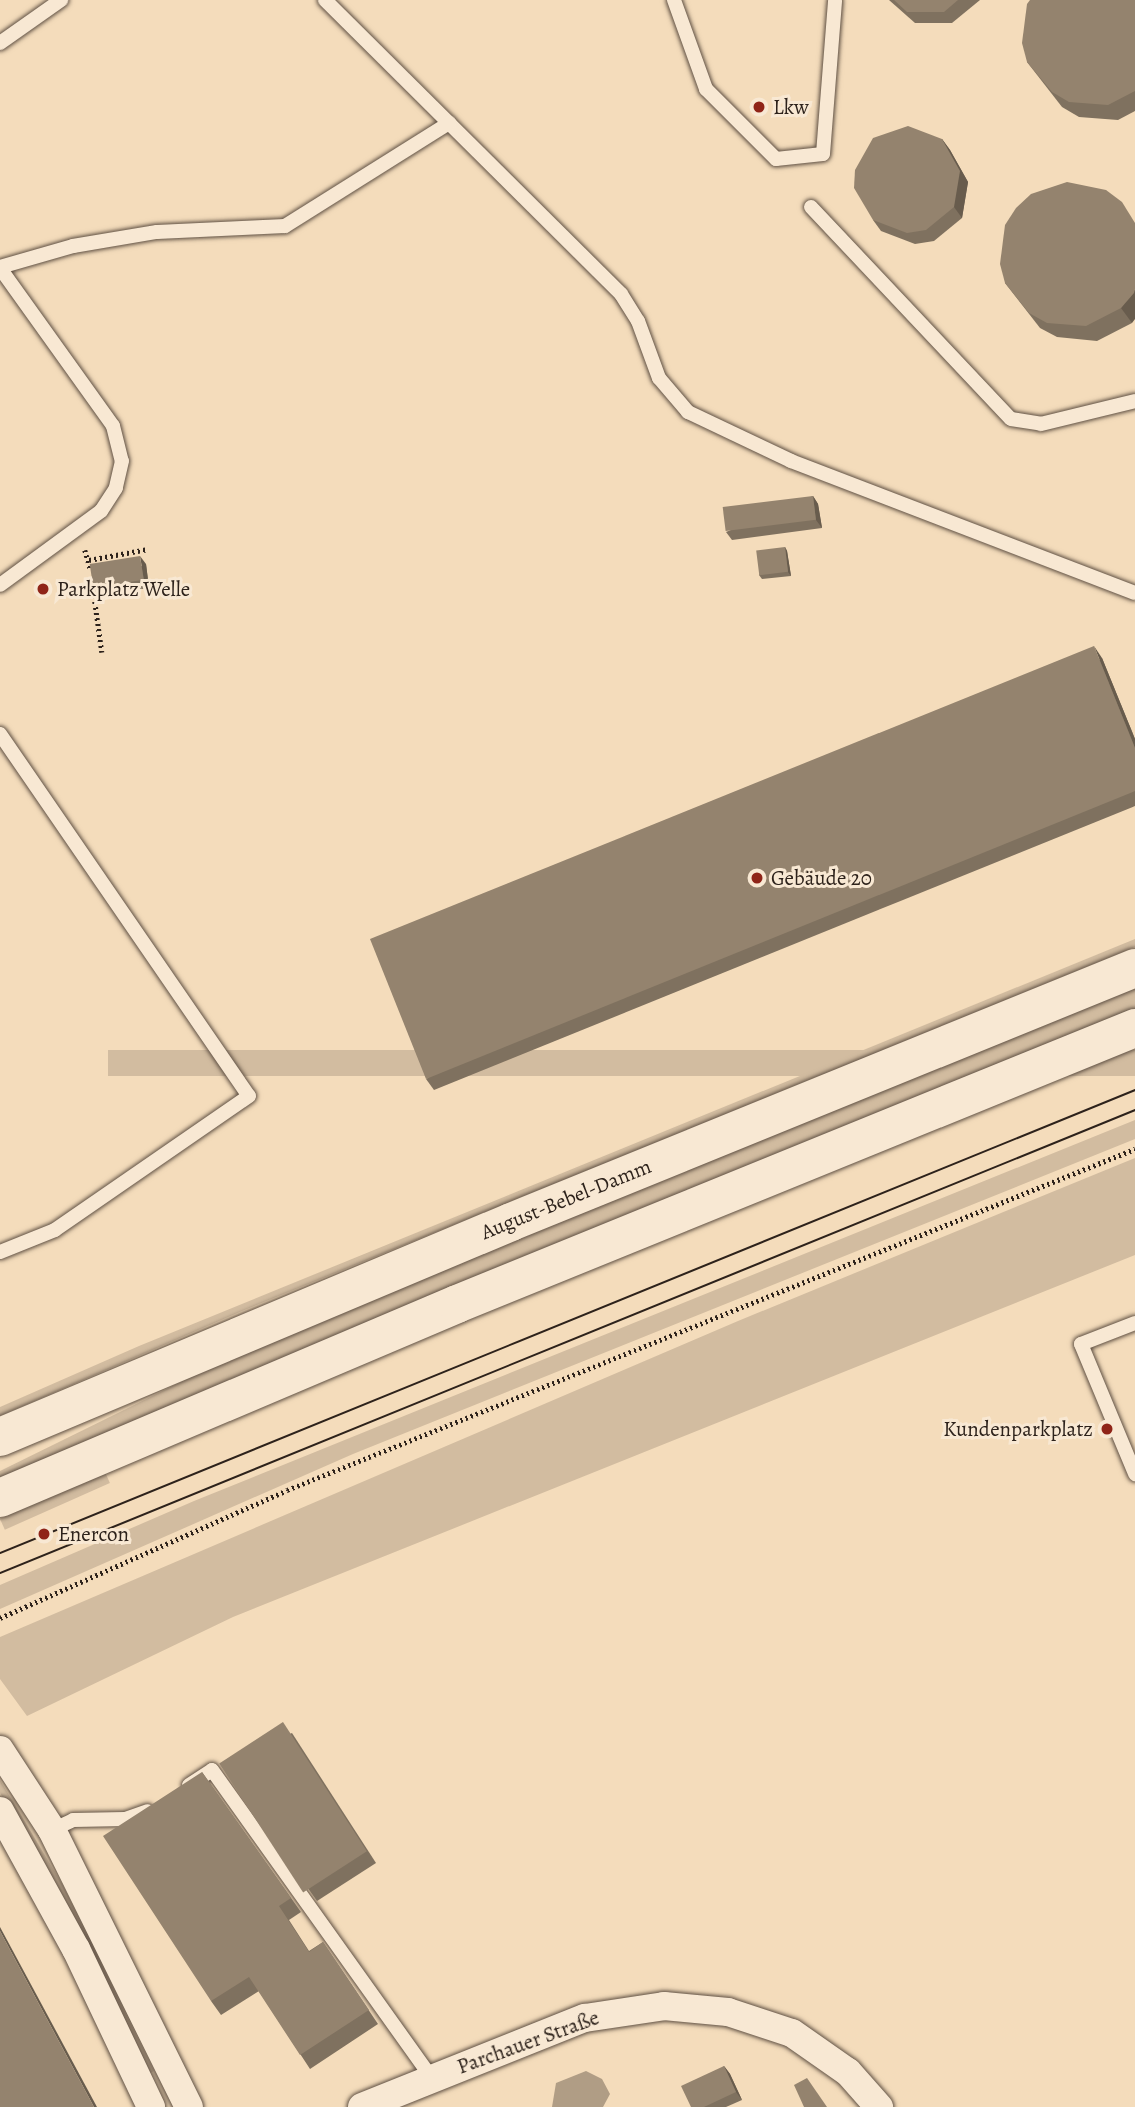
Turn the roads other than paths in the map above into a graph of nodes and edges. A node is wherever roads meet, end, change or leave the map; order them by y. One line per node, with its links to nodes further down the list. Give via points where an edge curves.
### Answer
1 (61, 0): 5 (lane)
2 (325, 0): 6 (lane)
3 (674, 0): 4 (lane, via 706,89 776,159 822,154)
4 (835, 0)
5 (0, 43)
6 (449, 123): 8 (lane, via 285,226 156,232 73,246); 11 (lane, via 621,294 638,321 659,378 688,412 791,461)
7 (811, 207): 9 (lane, via 1011,419 1041,424)
8 (0, 267): 10 (lane, via 119,440 122,461 112,495 74,534)
9 (1135, 401)
10 (0, 586)
11 (1135, 593)
12 (0, 734): 15 (lane, via 249,1096 55,1230)
13 (1135, 968): 17 (main road, August-Bebel-Damm, via 511,1222)
14 (1135, 1028): 19 (main road, via 444,1309)
15 (0, 1252)
16 (1135, 1323): 18 (lane, via 1081,1345)
17 (0, 1437)
18 (1135, 1474)
19 (0, 1498)
20 (0, 1750): 24 (street)
21 (179, 1792): 25 (lane, via 212,1770)
22 (158, 1806): 24 (lane, via 125,1819 73,1820)
23 (0, 1811): 26 (street, via 76,1949)
24 (52, 1830): 27 (street)
25 (432, 2078): 28 (street, Parchauer Straße); 29 (street, Parchauer Straße, via 607,2012 696,2008 760,2019 792,2033 848,2072)
26 (150, 2107)
27 (189, 2107)
28 (362, 2107)
29 (879, 2107)

